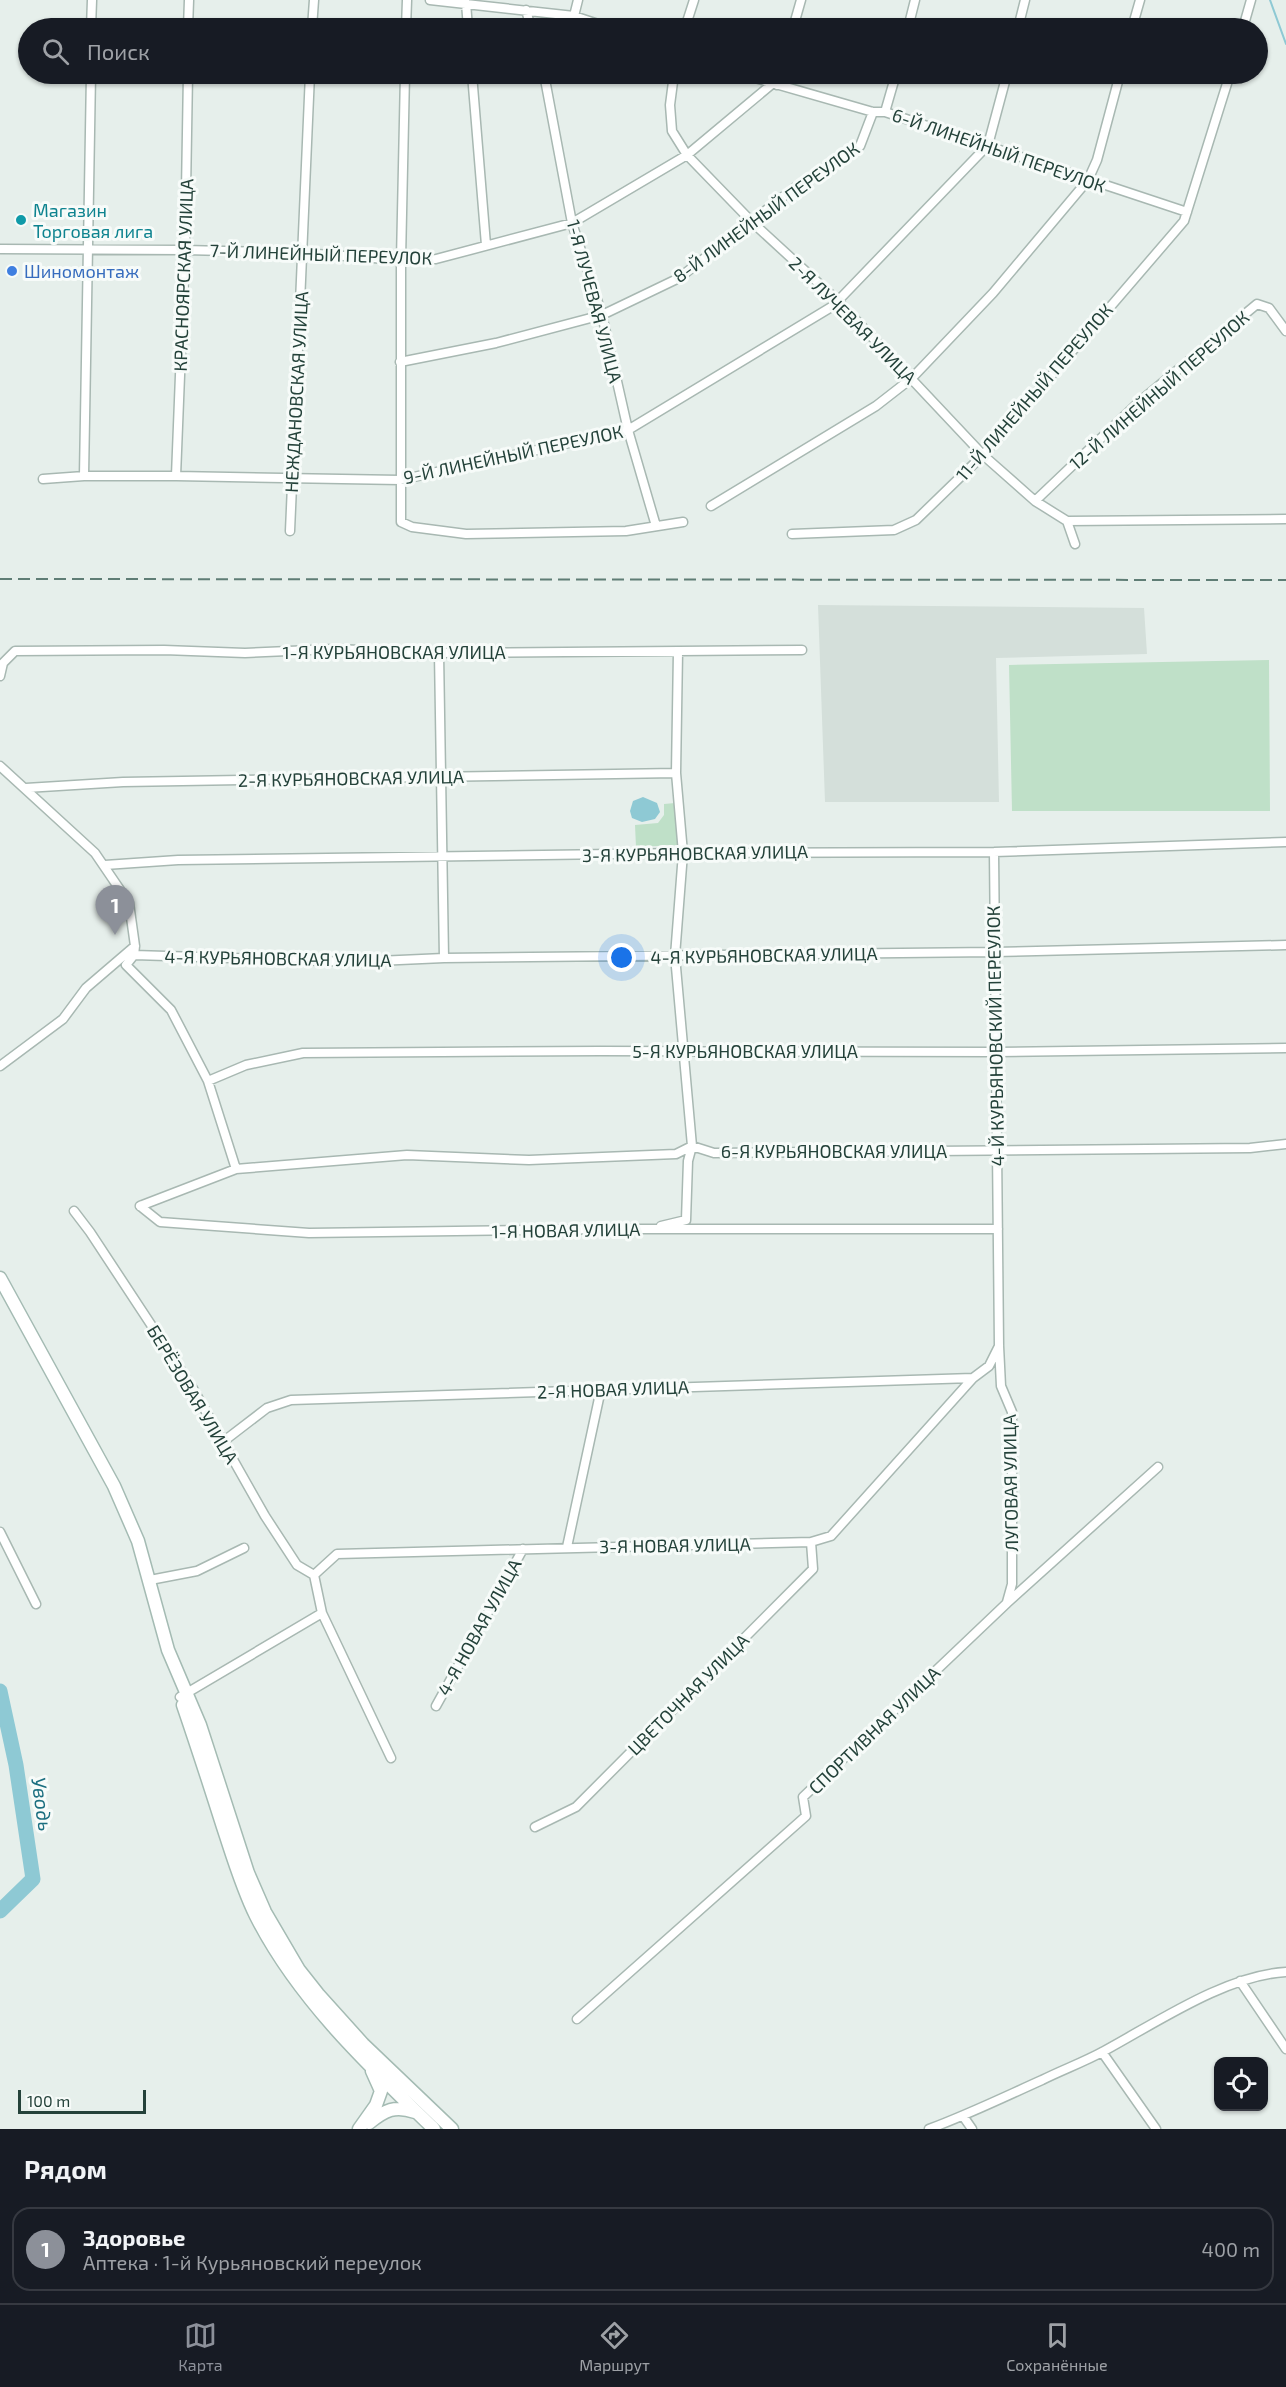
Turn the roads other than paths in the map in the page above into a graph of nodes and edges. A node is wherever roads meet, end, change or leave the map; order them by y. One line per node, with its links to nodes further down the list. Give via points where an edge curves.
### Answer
1 (92, 0): 17 (street)
2 (189, 0): 18 (street)
3 (314, 0): 19 (street)
4 (407, 0): 20 (street)
5 (430, 0): 14 (street)
6 (578, 0): 16 (street)
7 (694, 0): 24 (street)
8 (801, 0): 25 (street)
9 (915, 0): 26 (street)
10 (1025, 0): 27 (street)
11 (1140, 0): 28 (street)
12 (1251, 0): 29 (street)
13 (478, 2): 14 (street); 15 (street)
14 (466, 3): 21 (street)
15 (526, 10): 16 (street); 22 (street)
16 (573, 16): 23 (street)
17 (91, 18)
18 (188, 18)
19 (313, 18)
20 (406, 18)
21 (467, 18)
22 (528, 18)
23 (579, 18)
24 (688, 18)
25 (796, 18)
26 (910, 18)
27 (1020, 18)
28 (1135, 18)
29 (1246, 18)
30 (91, 84): 52 (street)
31 (188, 84): 53 (street, КРАСНОЯРСКАЯ УЛИЦА)
32 (310, 84): 54 (street, НЕЖДАНОВСКАЯ УЛИЦА)
33 (405, 84): 55 (street)
34 (473, 84): 50 (street)
35 (546, 84): 48 (street, 1-Я ЛУЧЕВАЯ УЛИЦА)
36 (673, 84): 45 (street, 2-Я ЛУЧЕВАЯ УЛИЦА, via 672,130)
37 (775, 84): 42 (street, 6-Й ЛИНЕЙНЫЙ ПЕРЕУЛОК); 45 (street, 7-Й ЛИНЕЙНЫЙ ПЕРЕУЛОК)
38 (893, 84): 43 (street)
39 (1004, 84): 44 (street)
40 (1117, 84): 46 (street)
41 (1227, 84): 47 (street)
42 (873, 112): 43 (street, 6-Й ЛИНЕЙНЫЙ ПЕРЕУЛОК); 49 (street, 8-Й ЛИНЕЙНЫЙ ПЕРЕУЛОК, via 860,146 793,189)
43 (885, 112): 44 (street, 6-Й ЛИНЕЙНЫЙ ПЕРЕУЛОК)
44 (988, 146): 46 (street, 6-Й ЛИНЕЙНЫЙ ПЕРЕУЛОК); 56 (street, 9-Й ЛИНЕЙНЫЙ ПЕРЕУЛОК)
45 (687, 154): 48 (street, 7-Й ЛИНЕЙНЫЙ ПЕРЕУЛОК); 49 (street, 2-Я ЛУЧЕВАЯ УЛИЦА)
46 (1088, 180): 47 (street, 6-Й ЛИНЕЙНЫЙ ПЕРЕУЛОК); 60 (street, via 993,293)
47 (1185, 216): 62 (street, 11-Й ЛИНЕЙНЫЙ ПЕРЕУЛОК)
48 (572, 222): 50 (street, 7-Й ЛИНЕЙНЫЙ ПЕРЕУЛОК); 57 (street, 1-Я ЛУЧЕВАЯ УЛИЦА)
49 (752, 222): 56 (street, 2-Я ЛУЧЕВАЯ УЛИЦА); 57 (street, 8-Й ЛИНЕЙНЫЙ ПЕРЕУЛОК, via 679,278)
50 (486, 245): 55 (street, 7-Й ЛИНЕЙНЫЙ ПЕРЕУЛОК, via 436,259)
51 (0, 249): 52 (street, 7-Й ЛИНЕЙНЫЙ ПЕРЕУЛОК)
52 (87, 250): 53 (street, 7-Й ЛИНЕЙНЫЙ ПЕРЕУЛОК); 63 (street)
53 (185, 250): 54 (street, 7-Й ЛИНЕЙНЫЙ ПЕРЕУЛОК); 64 (street, КРАСНОЯРСКАЯ УЛИЦА)
54 (302, 254): 55 (street, 7-Й ЛИНЕЙНЫЙ ПЕРЕУЛОК); 66 (street, НЕЖДАНОВСКАЯ УЛИЦА)
55 (401, 260): 59 (street)
56 (838, 301): 60 (street, 2-Я ЛУЧЕВАЯ УЛИЦА); 61 (street, 9-Й ЛИНЕЙНЫЙ ПЕРЕУЛОК)
57 (602, 315): 59 (street, 8-Й ЛИНЕЙНЫЙ ПЕРЕУЛОК, via 496,343); 61 (street, 1-Я ЛУЧЕВАЯ УЛИЦА)
58 (1286, 331): 68 (street, 12-Й ЛИНЕЙНЫЙ ПЕРЕУЛОК, via 1269,308 1257,304 1138,403)
59 (400, 362): 67 (street)
60 (912, 378): 62 (street, 2-Я ЛУЧЕВАЯ УЛИЦА); 69 (street, via 876,406)
61 (628, 430): 67 (street, 9-Й ЛИНЕЙНЫЙ ПЕРЕУЛОК); 73 (street, 1-Я ЛУЧЕВАЯ УЛИЦА)
62 (983, 455): 68 (street, 2-Я ЛУЧЕВАЯ УЛИЦА); 75 (street, 11-Й ЛИНЕЙНЫЙ ПЕРЕУЛОК, via 916,520 894,530)
63 (84, 476): 64 (street, 9-Й ЛИНЕЙНЫЙ ПЕРЕУЛОК); 65 (street, 9-Й ЛИНЕЙНЫЙ ПЕРЕУЛОК)
64 (176, 476): 66 (street, 9-Й ЛИНЕЙНЫЙ ПЕРЕУЛОК)
65 (43, 479)
66 (292, 480): 67 (street, 9-Й ЛИНЕЙНЫЙ ПЕРЕУЛОК); 74 (street, НЕЖДАНОВСКАЯ УЛИЦА)
67 (400, 480): 73 (street, via 400,522 412,527 466,534 626,531)
68 (1035, 501): 71 (street, 2-Я ЛУЧЕВАЯ УЛИЦА)
69 (711, 506)
70 (1286, 519): 71 (street)
71 (1067, 521): 76 (street)
72 (683, 522): 73 (street)
73 (656, 526)
74 (290, 531)
75 (792, 534)
76 (1075, 544)
77 (802, 650): 78 (street, 1-Я КУРЬЯНОВСКАЯ УЛИЦА)
78 (678, 652): 79 (street, 1-Я КУРЬЯНОВСКАЯ УЛИЦА); 82 (street)
79 (439, 653): 80 (street, 1-Я КУРЬЯНОВСКАЯ УЛИЦА, via 334,649 244,653 15,651 3,663); 83 (street)
80 (0, 676)
81 (0, 766): 84 (street)
82 (676, 773): 83 (street, 2-Я КУРЬЯНОВСКАЯ УЛИЦА); 87 (street)
83 (440, 777): 84 (street, 2-Я КУРЬЯНОВСКАЯ УЛИЦА, via 123,782); 88 (street)
84 (26, 788): 89 (street)
85 (1286, 842): 86 (street, 3-Я КУРЬЯНОВСКАЯ УЛИЦА)
86 (994, 852): 87 (street, 3-Я КУРЬЯНОВСКАЯ УЛИЦА); 92 (street, 4-Й КУРЬЯНОВСКИЙ ПЕРЕУЛОК)
87 (683, 853): 88 (street, 3-Я КУРЬЯНОВСКАЯ УЛИЦА); 93 (street)
88 (443, 857): 89 (street, 3-Я КУРЬЯНОВСКАЯ УЛИЦА, via 178,860); 94 (street)
89 (105, 865): 91 (street, via 129,903)
90 (1286, 945): 92 (street, 4-Я КУРЬЯНОВСКАЯ УЛИЦА)
91 (134, 951): 94 (street, 4-Я КУРЬЯНОВСКАЯ УЛИЦА, via 355,962); 98 (street, via 86,988 63,1019); 99 (street, via 126,965 171,1010)
92 (994, 952): 93 (street, 4-Я КУРЬЯНОВСКАЯ УЛИЦА); 97 (street, 4-Й КУРЬЯНОВСКИЙ ПЕРЕУЛОК)
93 (675, 956): 94 (street, 4-Я КУРЬЯНОВСКАЯ УЛИЦА); 96 (street)
94 (444, 958)
95 (1286, 1048): 97 (street, 5-Я КУРЬЯНОВСКАЯ УЛИЦА)
96 (683, 1051): 97 (street, 5-Я КУРЬЯНОВСКАЯ УЛИЦА); 99 (street, 5-Я КУРЬЯНОВСКАЯ УЛИЦА, via 303,1053 246,1065); 101 (street)
97 (997, 1052): 102 (street, 4-Й КУРЬЯНОВСКИЙ ПЕРЕУЛОК)
98 (0, 1066)
99 (208, 1081): 103 (street)
100 (1286, 1144): 102 (street, 6-Я КУРЬЯНОВСКАЯ УЛИЦА, via 1250,1148)
101 (692, 1146): 102 (street, 6-Я КУРЬЯНОВСКАЯ УЛИЦА, via 714,1153); 103 (street, via 676,1154 529,1160 407,1155); 106 (street, via 687,1220)
102 (996, 1150): 105 (street, 4-Й КУРЬЯНОВСКИЙ ПЕРЕУЛОК)
103 (236, 1169): 106 (street, 1-Я НОВАЯ УЛИЦА, via 140,1206 160,1222 309,1233)
104 (74, 1211): 111 (street, БЕРЁЗОВАЯ УЛИЦА)
105 (997, 1225): 106 (street, 1-Я НОВАЯ УЛИЦА); 108 (street, ЛУГОВАЯ УЛИЦА)
106 (645, 1229)
107 (0, 1280): 119 (main road, via 114,1486)
108 (999, 1346): 109 (street, via 989,1366); 120 (street, ЛУГОВАЯ УЛИЦА, via 1001,1386 1012,1412 1011,1584)
109 (973, 1378): 110 (street, 2-Я НОВАЯ УЛИЦА); 114 (street, 3-Я НОВАЯ УЛИЦА, via 831,1536)
110 (601, 1389): 111 (street, 2-Я НОВАЯ УЛИЦА, via 291,1400 267,1408); 115 (street)
111 (224, 1441): 118 (street, БЕРЁЗОВАЯ УЛИЦА, via 297,1565)
112 (1158, 1467): 120 (street, СПОРТИВНАЯ УЛИЦА)
113 (0, 1532): 121 (street)
114 (811, 1542): 115 (street, 3-Я НОВАЯ УЛИЦА); 126 (street, ЦВЕТОЧНАЯ УЛИЦА, via 813,1569 576,1807)
115 (567, 1547): 117 (street, 3-Я НОВАЯ УЛИЦА)
116 (244, 1548): 119 (street, via 197,1571)
117 (523, 1549): 118 (street, 3-Я НОВАЯ УЛИЦА, via 337,1554); 124 (street, 4-Я НОВАЯ УЛИЦА)
118 (314, 1575): 122 (street)
119 (150, 1580): 123 (main road)
120 (1007, 1603): 129 (street, СПОРТИВНАЯ УЛИЦА, via 803,1797 806,1816)
121 (36, 1604)
122 (322, 1613): 123 (street); 125 (street)
123 (183, 1696): 131 (main road, via 239,1875 257,1917 292,1975); 133 (main road, via 200,1725 248,1873 270,1922 299,1970)
124 (436, 1706)
125 (391, 1758)
126 (535, 1827)
127 (1286, 1972): 128 (street)
128 (1240, 1980): 130 (street); 132 (street)
129 (577, 2019)
130 (1286, 2049)
131 (357, 2051): 133 (main road); 136 (main road, via 381,2091)
132 (1102, 2052): 135 (street); 141 (street)
133 (398, 2085): 134 (main road); 136 (main road); 138 (main road)
134 (417, 2112): 136 (main road, via 390,2109); 137 (main road)
135 (963, 2116): 139 (street); 140 (street)
136 (360, 2129)
137 (434, 2129)
138 (452, 2129)
139 (929, 2129)
140 (972, 2129)
141 (1156, 2129)

